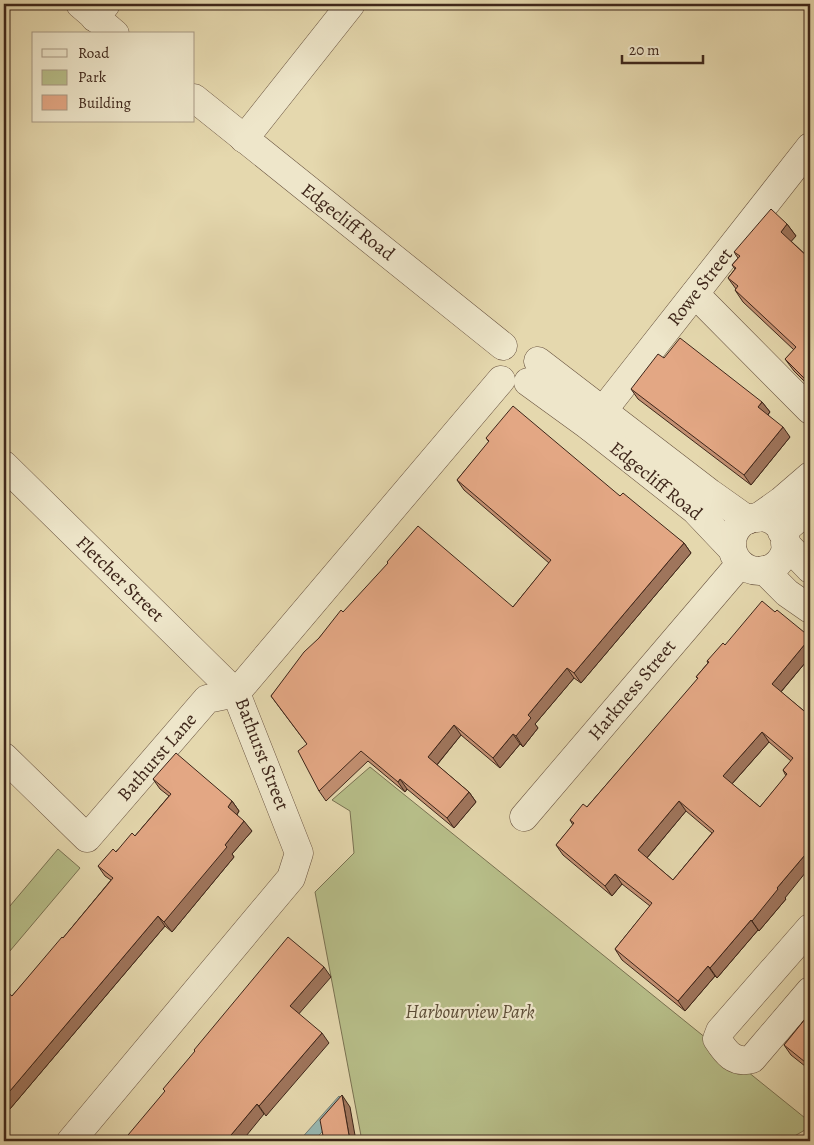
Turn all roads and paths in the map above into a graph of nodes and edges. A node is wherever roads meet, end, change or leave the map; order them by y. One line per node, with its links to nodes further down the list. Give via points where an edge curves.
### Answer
1 (351, 4): 3 (street)
2 (195, 99): 3 (street, Edgecliff Road)
3 (244, 139): 6 (street, Edgecliff Road)
4 (806, 164): 5 (street, Rowe Street)
5 (695, 294): 9 (street); 10 (street, Rowe Street)
6 (503, 346): 7 (street, via 515,342 528,345 536,355); 8 (street, via 494,364)
7 (533, 372): 8 (street, via 516,386); 10 (street, Edgecliff Road)
8 (501, 380): 19 (street, Bathurst Street)
9 (810, 410)
10 (596, 419): 14 (street, Edgecliff Road); 16 (street, Edgecliff Road)
11 (4, 465): 19 (street, Fletcher Street)
12 (810, 476): 14 (street, via 781,501)
13 (810, 508): 15 (street)
14 (752, 518): 15 (street, via 772,521); 16 (street, via 742,523 734,535)
15 (784, 537): 16 (street, via 782,557 772,568); 17 (street)
16 (746, 561): 18 (street, Edgecliff Road); 21 (street, Harkness Street)
17 (810, 569)
18 (810, 609)
19 (236, 693): 20 (street, Bathurst Lane, via 207,699 88,838); 24 (street, Bathurst Street, via 299,853 291,878)
20 (4, 757)
21 (524, 817)
22 (810, 928): 23 (street, via 720,1030 717,1039 726,1054 744,1061 752,1059)
23 (810, 991)
24 (71, 1141)

